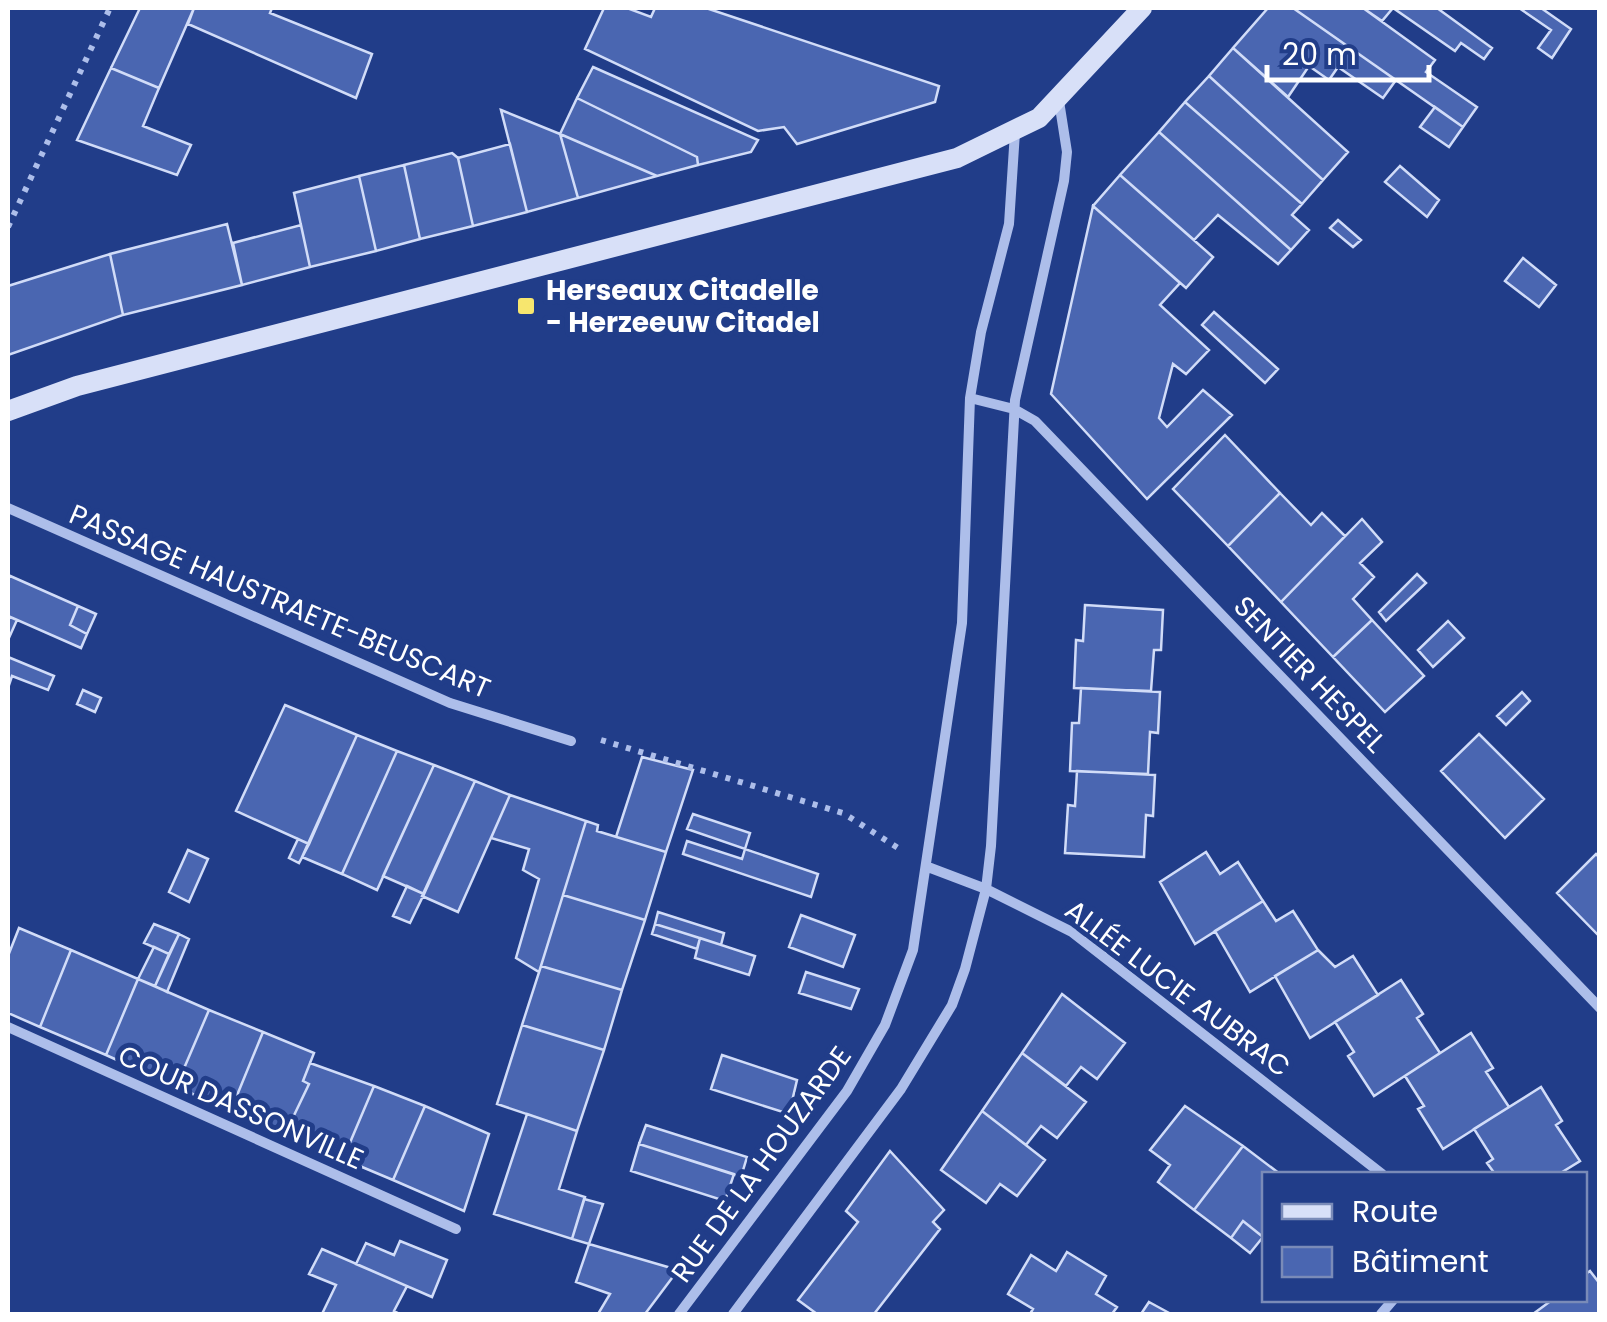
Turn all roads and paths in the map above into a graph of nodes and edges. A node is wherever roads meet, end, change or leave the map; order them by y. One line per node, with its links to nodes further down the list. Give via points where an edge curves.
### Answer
1 (110, 8): 5 (path)
2 (1142, 8): 3 (main road)
3 (1059, 101): 4 (main road); 7 (street, via 1064,181)
4 (1016, 132): 6 (street, RUE DE LA HOUZARDE, via 1009,224); 8 (main road, via 957,158 77,386)
5 (8, 227)
6 (970, 398): 7 (street, SENTIER HESPEL); 11 (street, RUE DE LA HOUZARDE, via 962,623)
7 (1014, 409): 12 (street); 13 (street, SENTIER HESPEL, via 1055,441)
8 (8, 411)
9 (8, 508): 10 (street, PASSAGE HAUSTRAETE-BEUSCART, via 450,702)
10 (572, 741): 11 (path, via 612,740 843,813)
11 (928, 867): 12 (street, ALLÉE LUCIE AUBRAC); 17 (street, RUE DE LA HOUZARDE, via 912,950 885,1025 827,1120)
12 (986, 888): 15 (street, ALLÉE LUCIE AUBRAC, via 1072,932); 18 (street, via 965,969 929,1046)
13 (1600, 1008)
14 (8, 1027): 16 (street, COUR DASSONVILLE)
15 (1379, 1172)
16 (456, 1229)
17 (679, 1314)
18 (733, 1314)

